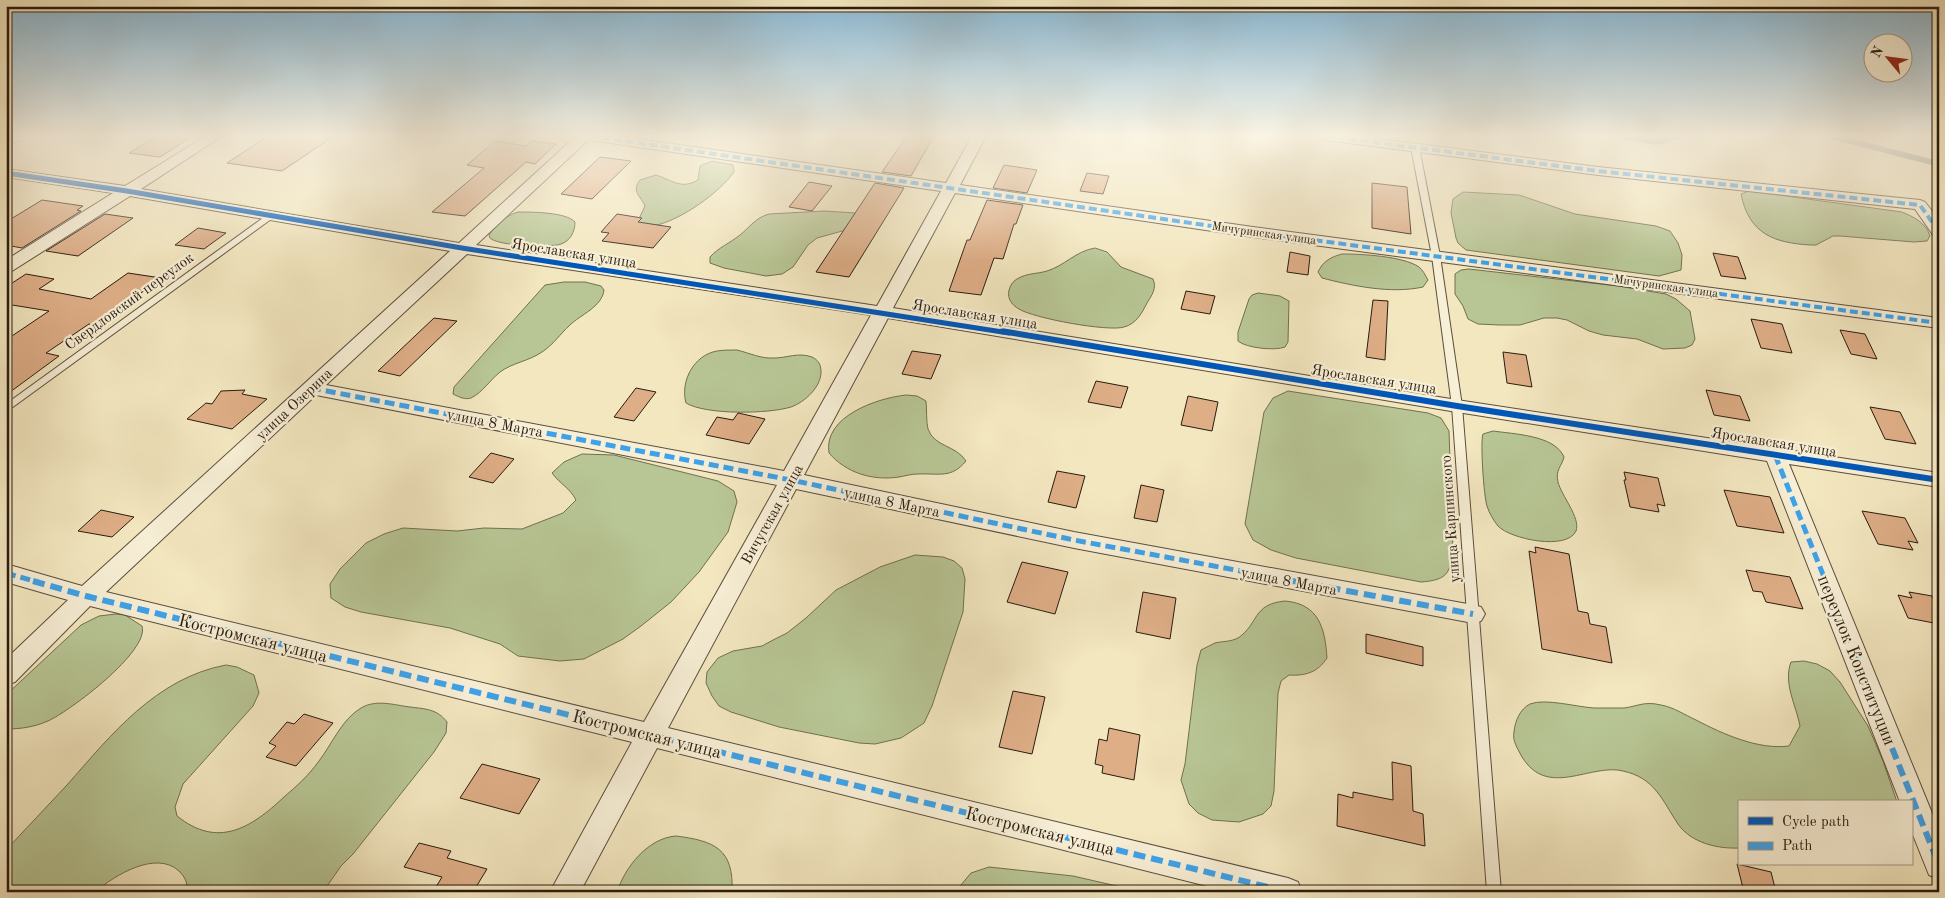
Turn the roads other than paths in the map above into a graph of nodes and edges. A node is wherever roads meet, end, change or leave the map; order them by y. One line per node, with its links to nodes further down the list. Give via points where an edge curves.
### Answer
1 (39, 178): 9 (street, Ярославская улица)
2 (148, 178): 9 (street)
3 (538, 178): 12 (street, улица Озерина)
4 (880, 178): 8 (street, Мичуринская улица)
5 (956, 178): 8 (street, Вичугская улица)
6 (1422, 178): 13 (lane, улица Карпинского)
7 (1663, 178): 11 (street, via 1920,205)
8 (950, 188): 13 (street, Мичуринская улица); 15 (street, Вичугская улица)
9 (127, 191): 10 (street, Ярославская улица); 14 (street)
10 (270, 217): 12 (street, Ярославская улица); 19 (lane, Свердловский переулок)
11 (1939, 232)
12 (462, 248): 15 (street, Ярославская улица); 17 (street, улица Озерина)
13 (1436, 256): 16 (street, Мичуринская улица); 18 (lane, улица Карпинского)
14 (6, 267)
15 (883, 312): 18 (street, Ярославская улица); 21 (street, Вичугская улица)
16 (1939, 323)
17 (311, 388): 21 (street, улица 8 Марта); 24 (street, улица Озерина)
18 (1457, 406): 20 (street, Ярославская улица); 25 (lane, улица Карпинского)
19 (6, 409)
20 (1775, 455): 22 (street, Ярославская улица); 28 (street, переулок Конституции)
21 (791, 480): 25 (street, улица 8 Марта, via 1074,540); 27 (street, Вичугская улица)
22 (1939, 480)
23 (6, 573): 24 (street, Костромская улица)
24 (86, 596): 26 (street, улица Озерина); 27 (street, Костромская улица)
25 (1473, 614): 31 (lane, улица Карпинского)
26 (6, 675)
27 (648, 735): 29 (street, Вичугская улица); 30 (street, Костромская улица)
28 (1939, 866)
29 (564, 892)
30 (1288, 892)
31 (1494, 892)

